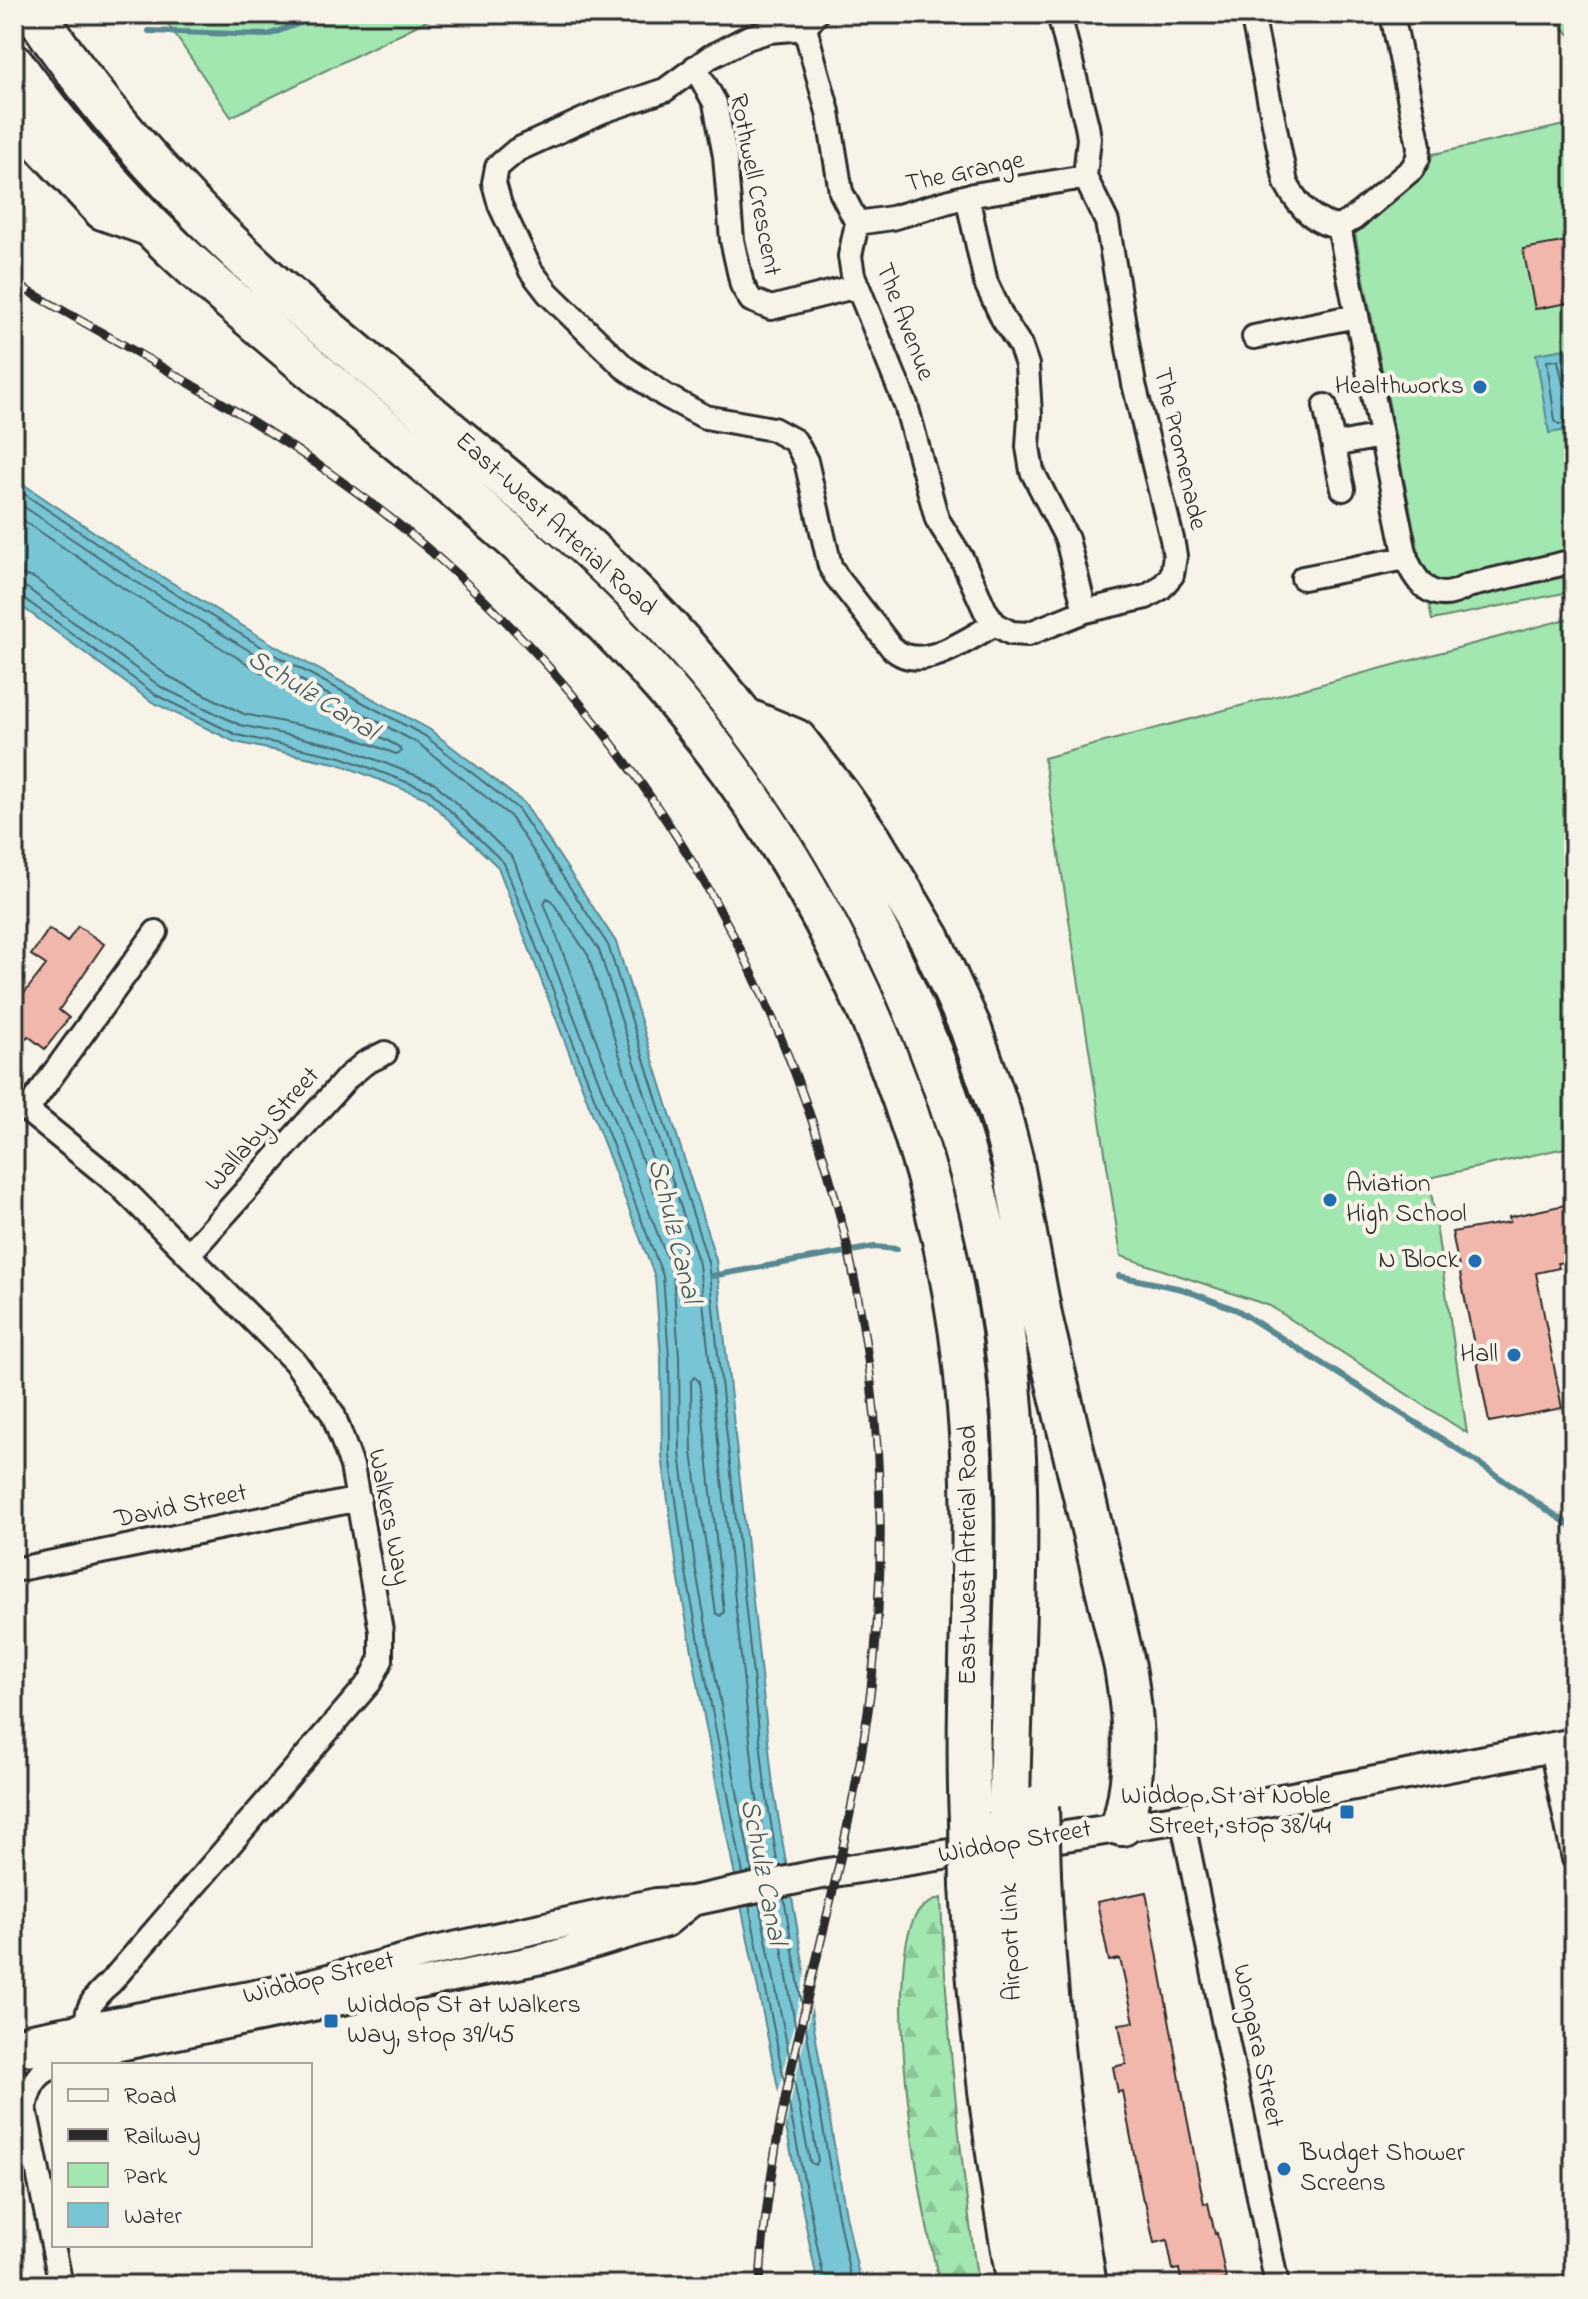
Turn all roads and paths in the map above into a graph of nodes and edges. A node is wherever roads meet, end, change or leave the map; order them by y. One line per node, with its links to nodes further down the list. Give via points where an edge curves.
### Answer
1 (36, 14): 26 (highway, East-West Arterial Road, via 93,93 193,208 273,284 609,566 681,640)
2 (1059, 14): 9 (street, via 1087,126)
3 (1252, 14): 12 (street, via 1286,183 1297,204)
4 (1392, 14): 12 (street, via 1418,158 1412,169)
5 (811, 21): 7 (street, via 759,33); 11 (street, via 841,192)
6 (14, 65): 13 (highway, East-West Arterial Road, via 86,157)
7 (695, 67): 14 (street, Rothwell Crescent, via 715,103 732,240 746,294 771,308); 25 (street, via 665,90 587,118 502,160 495,174 496,191 531,271 605,350 664,395 705,417 790,437 806,461 830,566 896,652 928,657)
8 (14, 118): 13 (main road, East-West Arterial Road, via 102,212)
9 (1085, 177): 10 (street, The Grange); 24 (street, The Promenade, via 1107,222 1134,384 1175,566 1168,582 1153,594)
10 (967, 196): 11 (street, The Grange); 24 (street, via 986,283 1027,365 1032,471 1067,539)
11 (857, 223): 14 (street, The Avenue, via 850,256)
12 (1339, 227): 15 (street)
13 (156, 231): 38 (highway, East-West Arterial Road, via 542,563 609,627 728,768 785,850 844,958 892,1070 924,1167 958,1322 974,1505 964,1811)
14 (857, 286): 25 (street, The Avenue, via 906,405 937,519)
15 (1356, 316): 16 (street); 18 (street)
16 (1254, 337)
17 (1325, 406): 19 (street)
18 (1380, 436): 19 (street); 21 (street)
19 (1334, 445): 20 (street)
20 (1343, 489)
21 (1406, 558): 22 (street, via 1415,578 1428,587 1454,582 1467,586); 23 (street)
22 (1574, 561)
23 (1303, 578)
24 (1085, 611): 25 (street, The Promenade, via 1028,634)
25 (995, 624)
26 (742, 717): 33 (highway, East-West Arterial Road, via 797,790 869,913 908,995 955,1121 990,1255 1004,1342 1015,1456); 36 (highway, via 796,740 871,840 930,939 985,1067 1012,1159 1048,1346 1125,1667 1133,1761)
27 (156, 932): 29 (street)
28 (385, 1053): 30 (street, Wallaby Street, via 348,1077)
29 (20, 1105): 30 (street, Walkers Way, via 119,1185)
30 (189, 1254): 31 (street, Walkers Way, via 319,1393 344,1439)
31 (359, 1499): 32 (street, David Street); 40 (street, Walkers Way, via 381,1631 376,1672)
32 (14, 1570)
33 (1014, 1597): 38 (highway, Airport Link, bridge, via 1023,1809)
34 (1563, 1746): 35 (street, Widdop Street); 37 (street)
35 (1182, 1818): 36 (street, Widdop Street); 55 (street, Wongara Street)
36 (1122, 1825): 39 (street, Widdop Street)
37 (1574, 1859)
38 (994, 1883): 51 (highway, via 961,2033); 52 (highway, Airport Link, via 987,2080); 53 (highway, Airport Link, via 1011,1947 1031,2182); 54 (highway, via 1044,1963 1055,2085)
39 (692, 1901): 41 (street, Widdop Street, via 656,1903 302,1986); 42 (street, Widdop Street, via 666,1922 546,1958)
40 (110, 1983): 41 (street, via 108,2008); 42 (street, Walkers Way, via 88,2008)
41 (115, 2023): 42 (street, Widdop Street)
42 (91, 2040): 43 (street, via 32,2038); 44 (street)
43 (14, 2046): 44 (street)
44 (59, 2062)
45 (52, 2066): 47 (street, via 33,2081)
46 (14, 2075): 47 (street)
47 (25, 2108): 48 (street)
48 (52, 2241)
49 (53, 2247): 50 (street)
50 (61, 2285)
51 (993, 2285)
52 (1018, 2285)
53 (1046, 2285)
54 (1086, 2285)
55 (1277, 2285)

